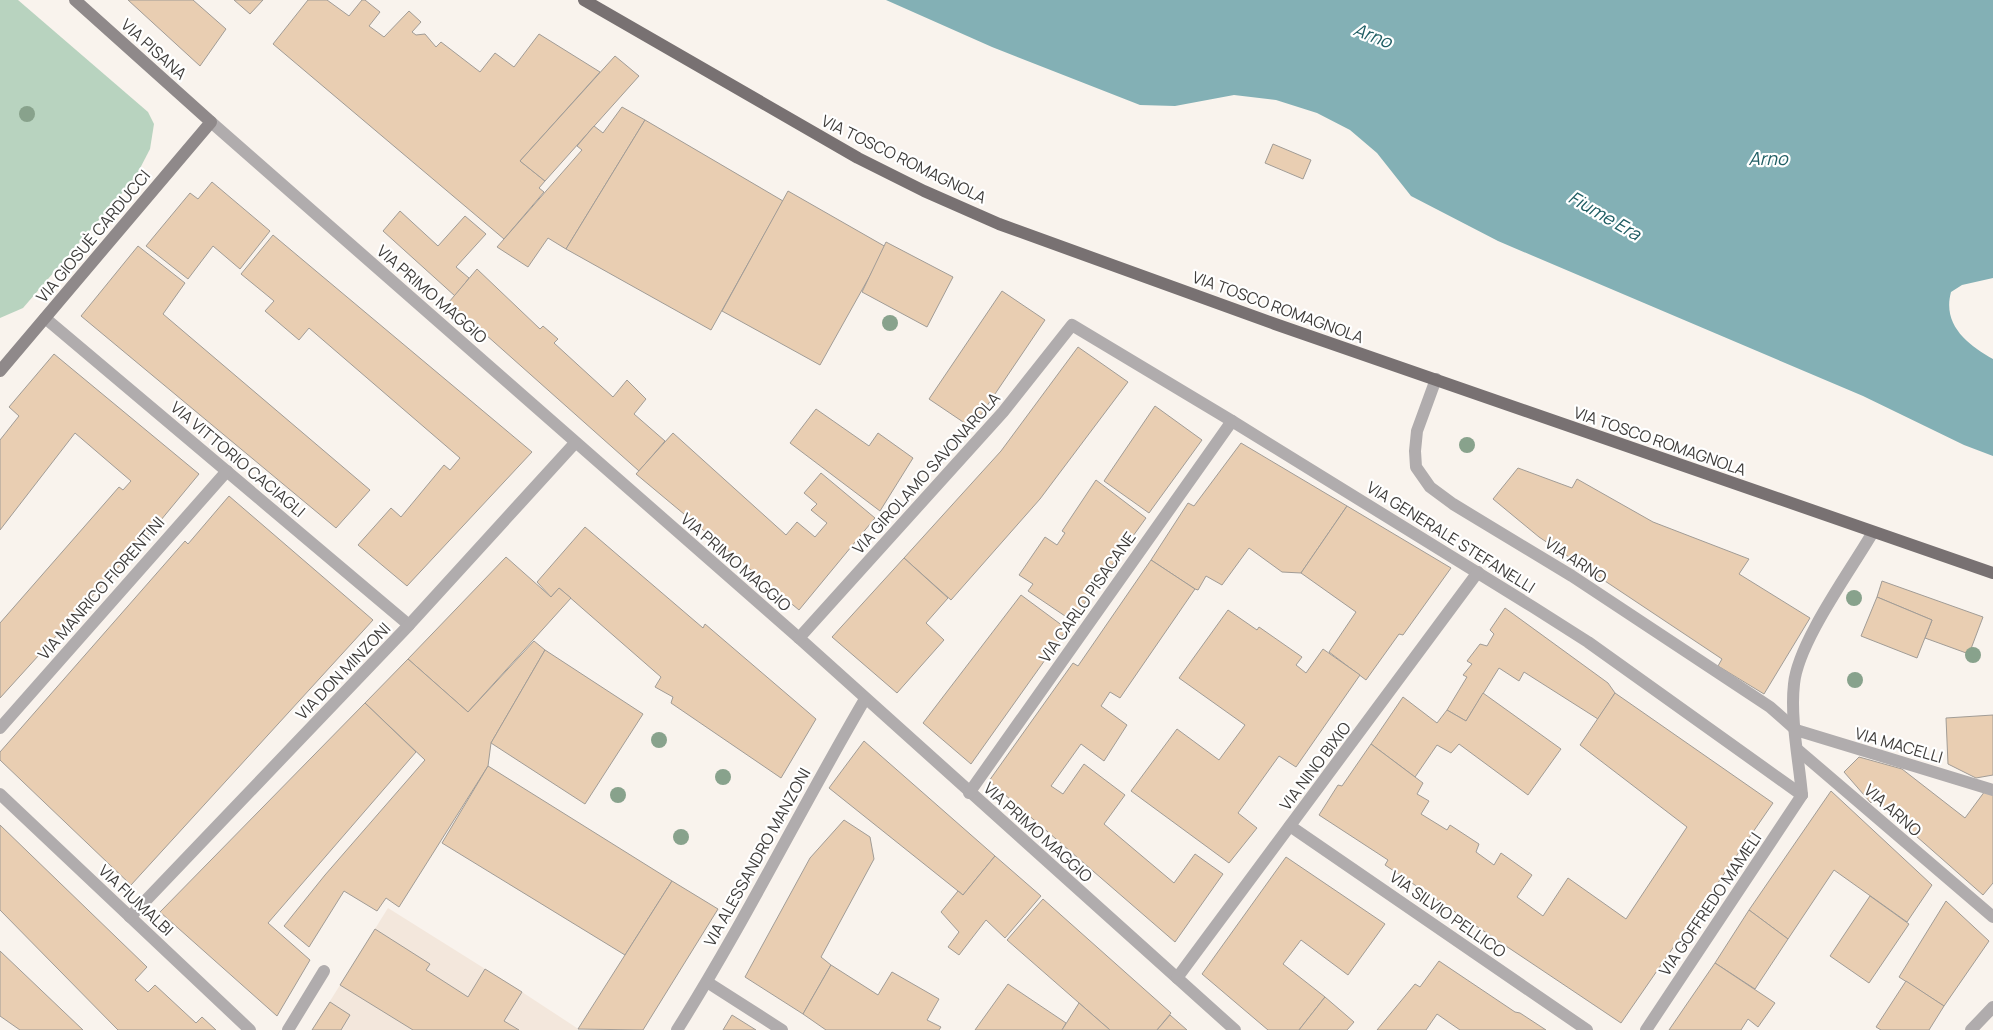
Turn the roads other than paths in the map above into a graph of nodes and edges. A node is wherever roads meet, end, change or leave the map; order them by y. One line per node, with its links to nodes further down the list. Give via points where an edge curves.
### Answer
1 (75, 0): 3 (street, VIA PISANA)
2 (584, 0): 7 (main road, VIA TOSCO ROMAGNOLA, via 858,158 924,191 1031,237)
3 (212, 122): 4 (street, VIA GIOSUÈ CARDUCCI); 9 (street, VIA PRIMO MAGGIO)
4 (45, 318): 6 (street, VIA GIOSUÈ CARDUCCI); 10 (street, VIA VITTORIO CACIAGLI)
5 (1072, 325): 8 (street, VIA GENERALE STEFANELLI); 15 (street, VIA GIROLAMO SAVONAROLA, via 1003,412)
6 (0, 371)
7 (1436, 379): 11 (main road, VIA TOSCO ROMAGNOLA); 18 (street, VIA ARNO, via 1417,431 1415,451 1416,467 1430,487 1757,698)
8 (1232, 421): 12 (street, VIA GENERALE STEFANELLI); 21 (street, VIA CARLO PISACANE)
9 (575, 443): 14 (street, VIA DON MINZONI); 15 (street, VIA PRIMO MAGGIO)
10 (227, 470): 14 (street, VIA VITTORIO CACIAGLI); 17 (street, VIA MANRICO FIORENTINI)
11 (1873, 532): 13 (main road, VIA TOSCO ROMAGNOLA); 18 (street, via 1827,606 1796,670 1793,701)
12 (1478, 572): 23 (street, VIA GENERALE STEFANELLI, via 1588,642); 24 (street, VIA NINO BIXIO)
13 (1993, 573)
14 (409, 625): 25 (street, VIA DON MINZONI)
15 (799, 638): 16 (street, VIA PRIMO MAGGIO)
16 (865, 699): 21 (street, VIA PRIMO MAGGIO); 29 (street, VIA ALESSANDRO MANZONI)
17 (0, 728)
18 (1796, 730): 19 (street); 20 (street, VIA MACELLI)
19 (1798, 750): 23 (street); 26 (street, VIA ARNO)
20 (1993, 790)
21 (969, 793): 28 (street, VIA PRIMO MAGGIO)
22 (0, 794): 25 (street, VIA FIUMALBI)
23 (1802, 795): 37 (street, VIA GOFFREDO MAMELI)
24 (1290, 826): 28 (street, VIA NINO BIXIO); 36 (street, VIA SILVIO PELLICO)
25 (130, 917): 31 (street, VIA FIUMALBI)
26 (1993, 917)
27 (324, 972): 32 (street)
28 (1178, 978): 35 (street, VIA PRIMO MAGGIO)
29 (707, 982): 33 (street, VIA ALESSANDRO MANZONI); 34 (street)
30 (1993, 1007): 38 (street)
31 (250, 1030)
32 (288, 1030)
33 (677, 1030)
34 (782, 1030)
35 (1235, 1030)
36 (1586, 1030)
37 (1646, 1030)
38 (1971, 1030)

